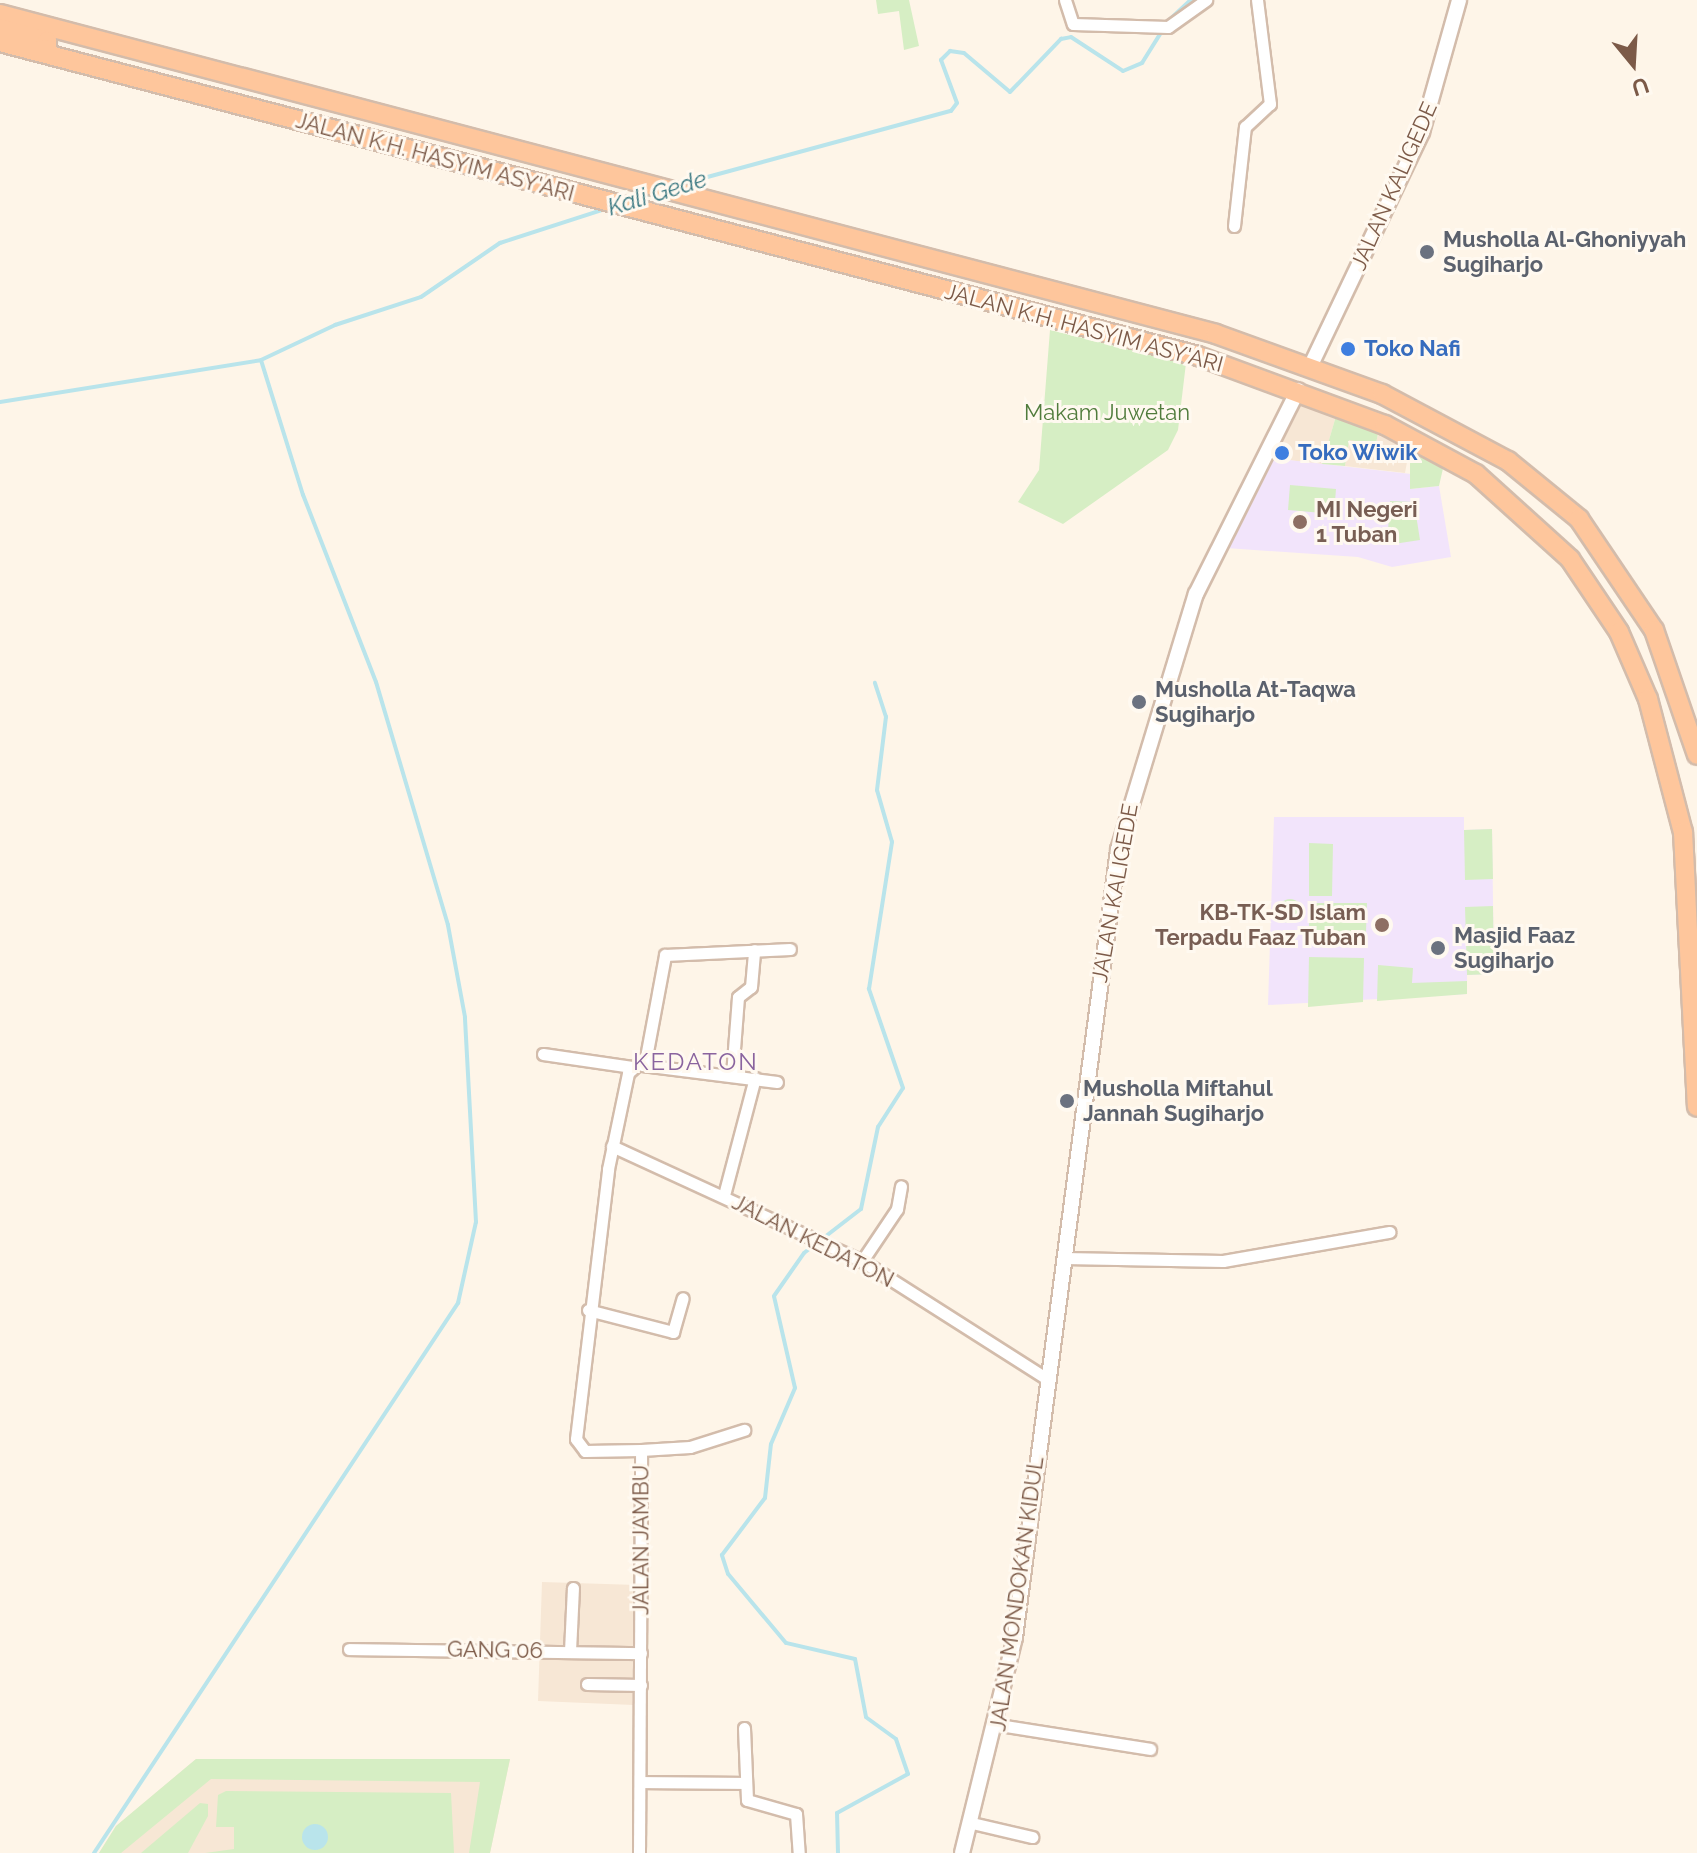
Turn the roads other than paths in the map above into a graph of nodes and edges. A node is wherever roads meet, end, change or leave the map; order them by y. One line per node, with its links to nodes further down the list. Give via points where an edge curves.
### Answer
1 (1065, 0): 2 (street, via 1073,24 1163,26)
2 (1206, 0)
3 (1257, 0): 9 (street, via 1270,106 1245,127)
4 (1459, 0): 12 (street, JALAN KALIGEDE, via 1422,132)
5 (0, 14): 10 (highway, JALAN K.H. HASYIM ASY'ARI)
6 (0, 28): 8 (highway, via 47,41 47,49)
7 (0, 42): 8 (highway, JALAN K.H. HASYIM ASY'ARI)
8 (37, 51): 11 (highway, JALAN K.H. HASYIM ASY'ARI)
9 (1234, 226)
10 (1019, 287): 11 (highway, via 1008,288 1008,297 1146,332); 12 (highway, JALAN K.H. HASYIM ASY'ARI)
11 (1165, 348): 13 (highway, JALAN K.H. HASYIM ASY'ARI)
12 (1311, 365): 14 (highway, JALAN K.H. HASYIM ASY'ARI, via 1477,442 1579,519 1649,621)
13 (1298, 390): 17 (highway, JALAN K.H. HASYIM ASY'ARI, via 1414,439 1501,491 1549,534 1601,603 1648,699 1678,804); 28 (street, JALAN KALIGEDE, via 1196,594 1144,746 1118,850)
14 (1697, 755)
15 (790, 949): 16 (street)
16 (754, 950): 19 (street, JALAN JAMBU, via 665,955); 20 (street, via 751,987 738,997)
17 (1696, 1045): 23 (highway, JALAN K.H. HASYIM ASY'ARI)
18 (543, 1054): 19 (street)
19 (637, 1066): 20 (street); 24 (street, JALAN JAMBU)
20 (732, 1075): 21 (street)
21 (755, 1078): 22 (street); 26 (street)
22 (777, 1082)
23 (1697, 1107)
24 (612, 1146): 26 (street, JALAN KEDATON); 31 (street, JALAN JAMBU)
25 (901, 1186): 29 (street, via 897,1209)
26 (724, 1195): 29 (street, JALAN KEDATON)
27 (1389, 1232): 28 (street, via 1223,1261)
28 (1064, 1258): 32 (street, JALAN KALIGEDE)
29 (862, 1261): 32 (street, JALAN KEDATON)
30 (683, 1298): 31 (street, via 673,1332)
31 (588, 1310): 34 (street, JALAN JAMBU, via 576,1444 585,1451)
32 (1046, 1378): 41 (street, JALAN MONDOKAN KIDUL, via 1030,1541)
33 (744, 1430): 34 (street, via 690,1447)
34 (641, 1450): 38 (street, JALAN JAMBU)
35 (573, 1588): 37 (street)
36 (349, 1649): 37 (street, GANG 06)
37 (570, 1651): 38 (street, GANG 06)
38 (641, 1653): 40 (street, JALAN JAMBU)
39 (587, 1684): 40 (street)
40 (641, 1685): 44 (street, JALAN JAMBU)
41 (999, 1725): 43 (street); 46 (street, JALAN MONDOKAN KIDUL)
42 (744, 1728): 45 (street)
43 (1150, 1749)
44 (640, 1782): 45 (street); 48 (street, JALAN JAMBU)
45 (745, 1783): 49 (street, via 751,1805 796,1814)
46 (972, 1823): 47 (street); 50 (street, JALAN MONDOKAN KIDUL)
47 (1032, 1837)
48 (639, 1853)
49 (799, 1853)
50 (962, 1853)

